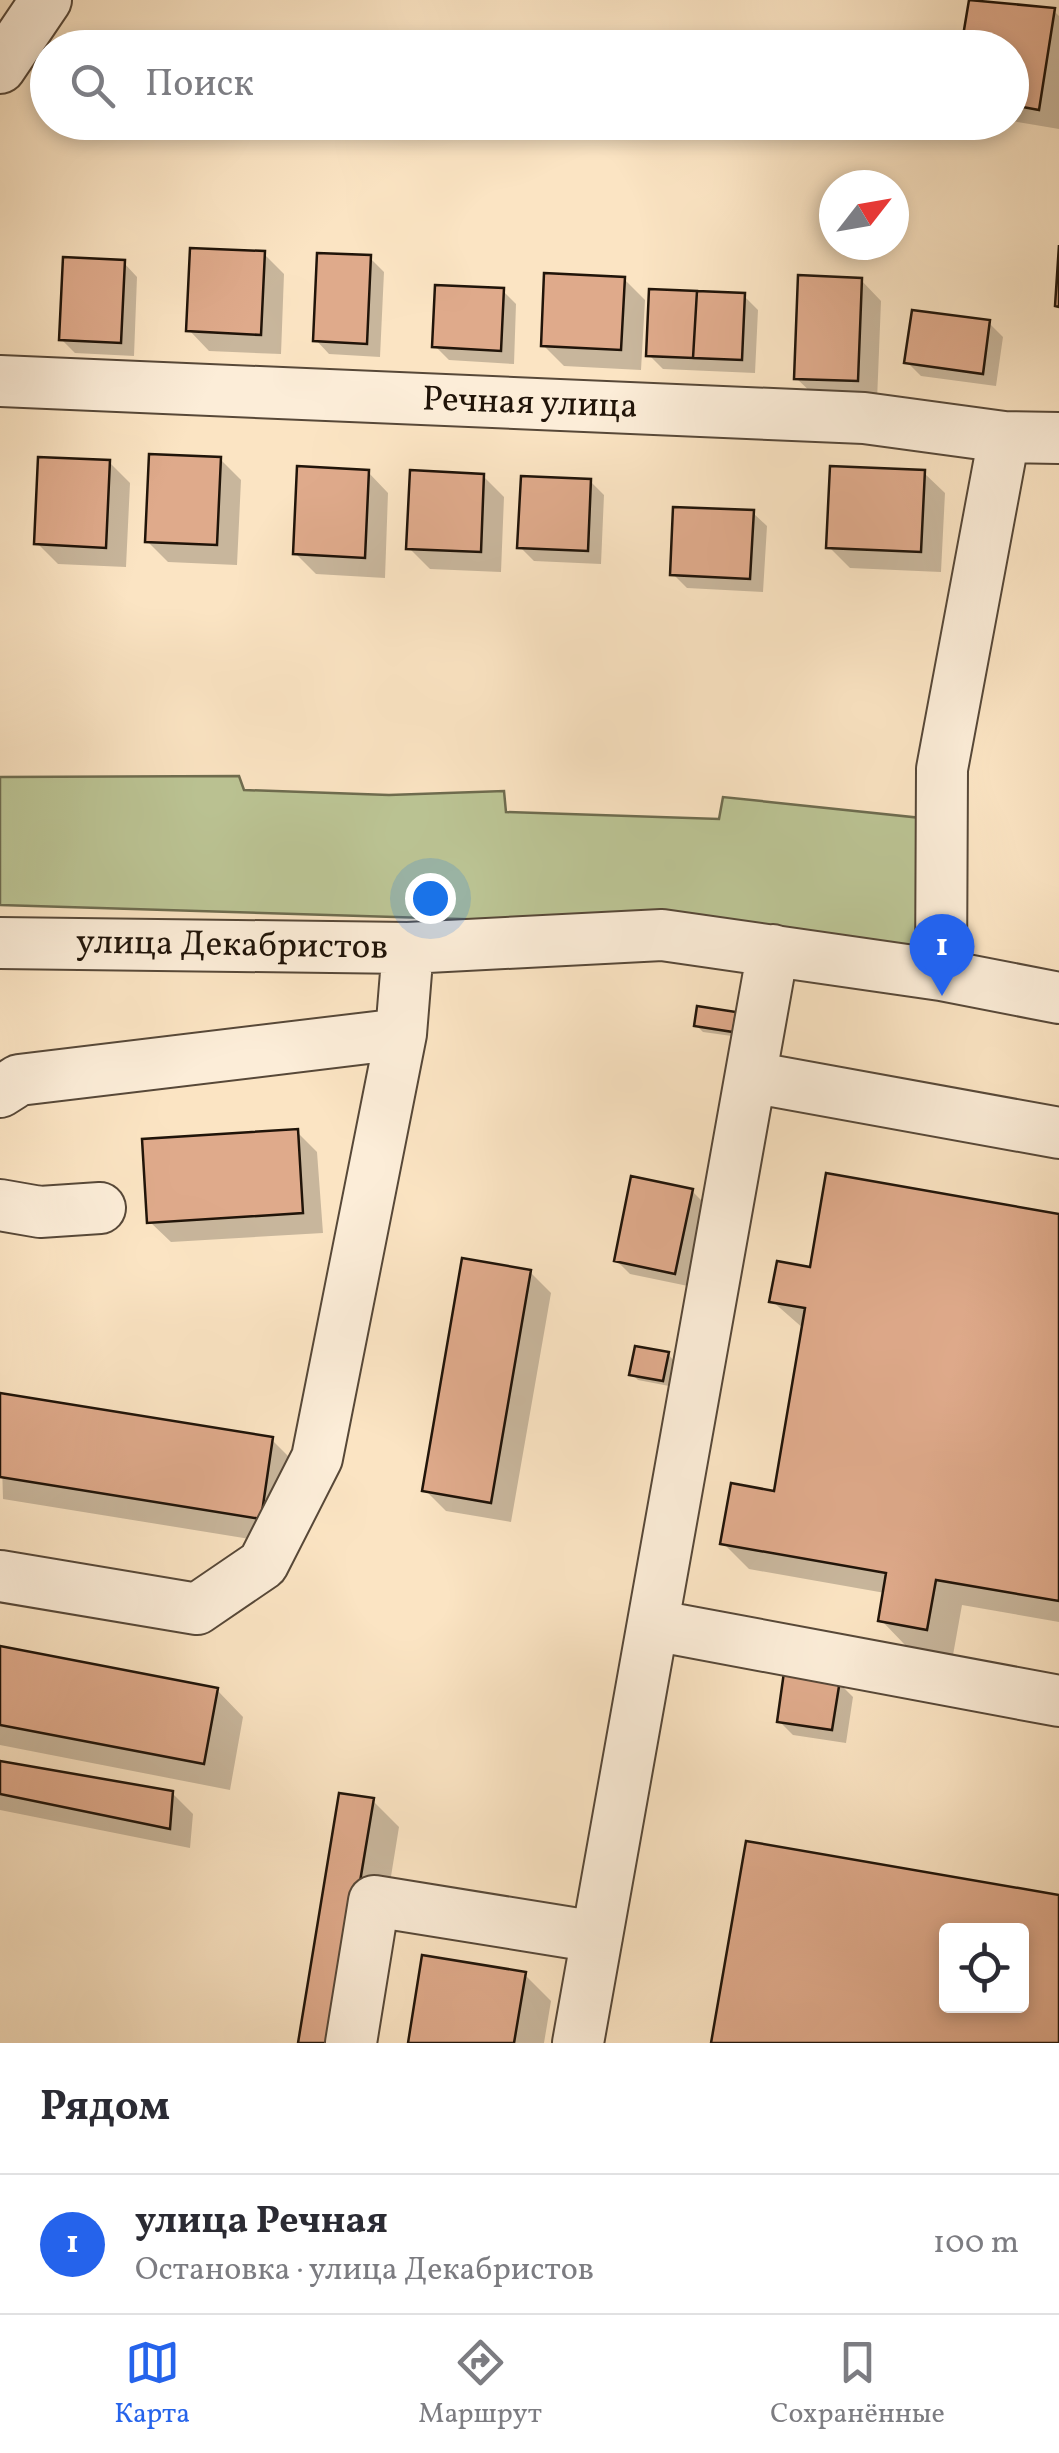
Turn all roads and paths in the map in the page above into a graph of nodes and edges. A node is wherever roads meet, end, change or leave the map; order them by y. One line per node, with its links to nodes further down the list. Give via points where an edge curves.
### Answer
1 (46, 0): 2 (street)
2 (0, 68)
3 (0, 380): 4 (street, Речная улица, via 864,418)
4 (1004, 436): 5 (street, Речная улица); 9 (street, via 942,769)
5 (1059, 438)
6 (0, 944): 7 (street, улица Декабристов)
7 (408, 948): 8 (street, улица Декабристов, via 662,935); 11 (street)
8 (774, 950): 9 (street, улица Декабристов); 12 (street)
9 (941, 976): 10 (street, улица Декабристов)
10 (1059, 998)
11 (400, 1034): 13 (street, via 19,1080); 17 (street, via 317,1458 262,1564 198,1608)
12 (751, 1077): 14 (street); 18 (street)
13 (0, 1092)
14 (1059, 1133)
15 (0, 1205): 16 (street, via 40,1212)
16 (100, 1208)
17 (0, 1576)
18 (653, 1625): 19 (street); 20 (street)
19 (1059, 1701)
20 (597, 1938): 21 (street, via 374,1901); 22 (street)
21 (351, 2043)
22 (578, 2043)

